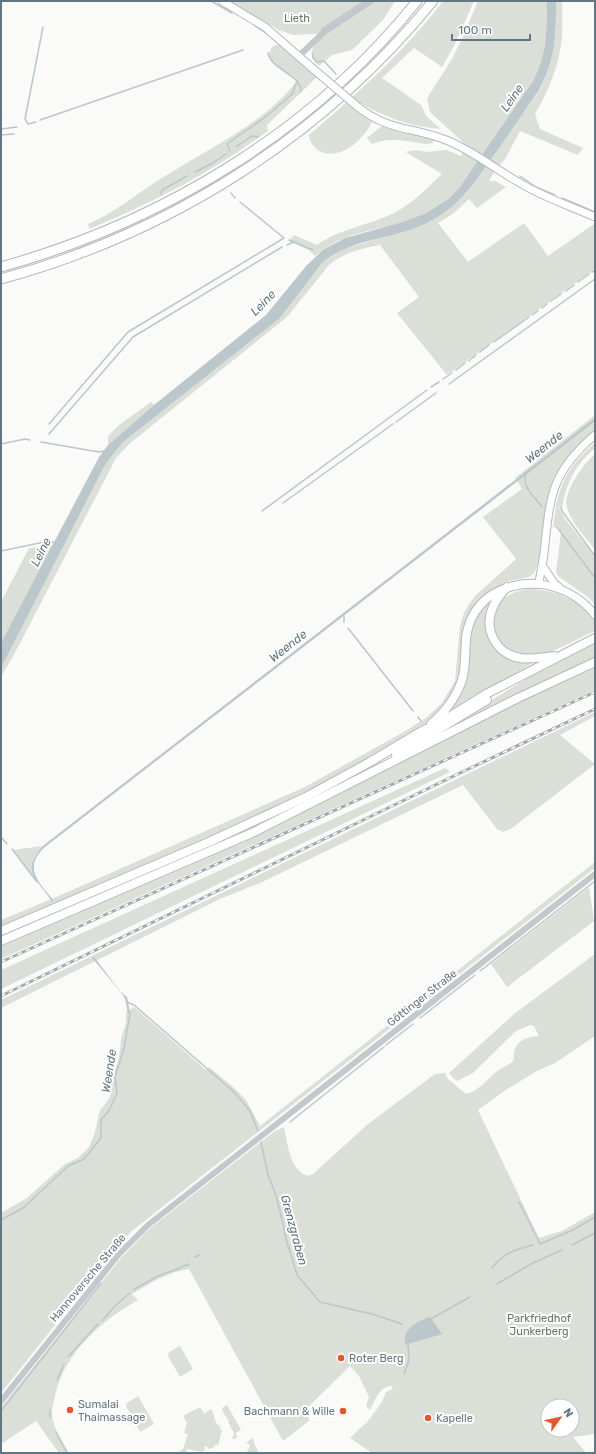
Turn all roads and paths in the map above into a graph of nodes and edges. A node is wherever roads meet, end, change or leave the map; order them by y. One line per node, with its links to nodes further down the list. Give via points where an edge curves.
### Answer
1 (222, 1): 5 (main road, via 265,27)
2 (371, 1): 5 (street, via 324,32)
3 (417, 1): 7 (highway, via 380,43 332,89 290,124 234,164 129,221 62,248)
4 (433, 1): 8 (highway, via 385,55 351,88 298,133 239,174 198,199 134,232 66,259)
5 (299, 56): 6 (main road, bridge, via 358,107 378,120 446,140 540,194)
6 (595, 217)
7 (1, 267)
8 (1, 279)
9 (595, 435): 10 (main road, via 570,460 554,487)
10 (543, 565): 11 (main road); 13 (main road, via 554,582)
11 (540, 584): 12 (highway, via 517,584); 13 (main road)
12 (507, 587): 16 (highway, via 493,606 489,621 491,635 498,646 508,654 520,658); 19 (highway, via 492,595 475,611 467,632 464,670 456,694 445,710)
13 (563, 590): 14 (main road, via 580,600)
14 (595, 615)
15 (595, 638): 16 (highway)
16 (561, 654): 18 (highway)
17 (595, 662): 20 (highway, via 518,698)
18 (519, 678): 19 (highway); 20 (highway)
19 (422, 731): 22 (highway, via 352,772 270,815)
20 (356, 781): 23 (highway, via 245,836)
21 (595, 874): 24 (street, Göttinger Straße)
22 (1, 932)
23 (1, 941)
24 (260, 1137): 25 (street, Hannoversche Straße, via 134,1238)
25 (1, 1402)

